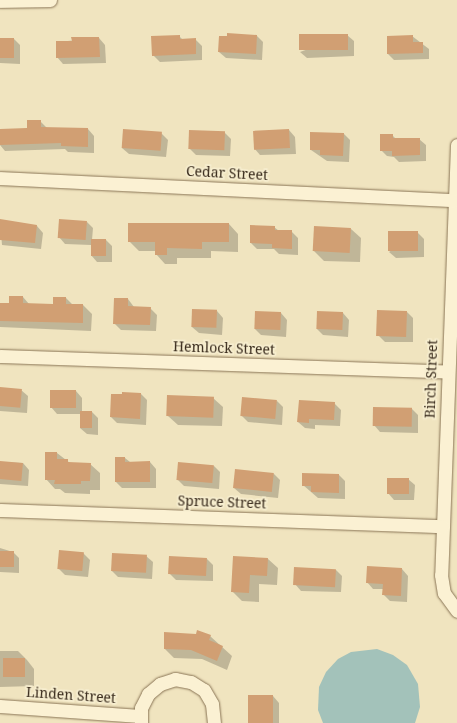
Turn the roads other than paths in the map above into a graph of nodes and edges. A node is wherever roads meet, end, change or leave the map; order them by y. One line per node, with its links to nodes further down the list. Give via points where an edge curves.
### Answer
1 (50, 0): 2 (street)
2 (0, 1)
3 (457, 145): 5 (street, Birch Street)
4 (0, 178): 5 (street, Cedar Street)
5 (453, 200): 7 (street, Birch Street)
6 (0, 356): 7 (street, Hemlock Street)
7 (447, 372): 9 (street, Birch Street)
8 (0, 510): 9 (street, Spruce Street)
9 (443, 526): 10 (street, Birch Street, via 441,576 444,593)
10 (457, 611)
11 (0, 706): 12 (street, Linden Street)
12 (141, 720): 13 (street, Linden Street, via 144,701 153,688 167,681 183,680 198,686 209,696 214,711)
13 (214, 723)

